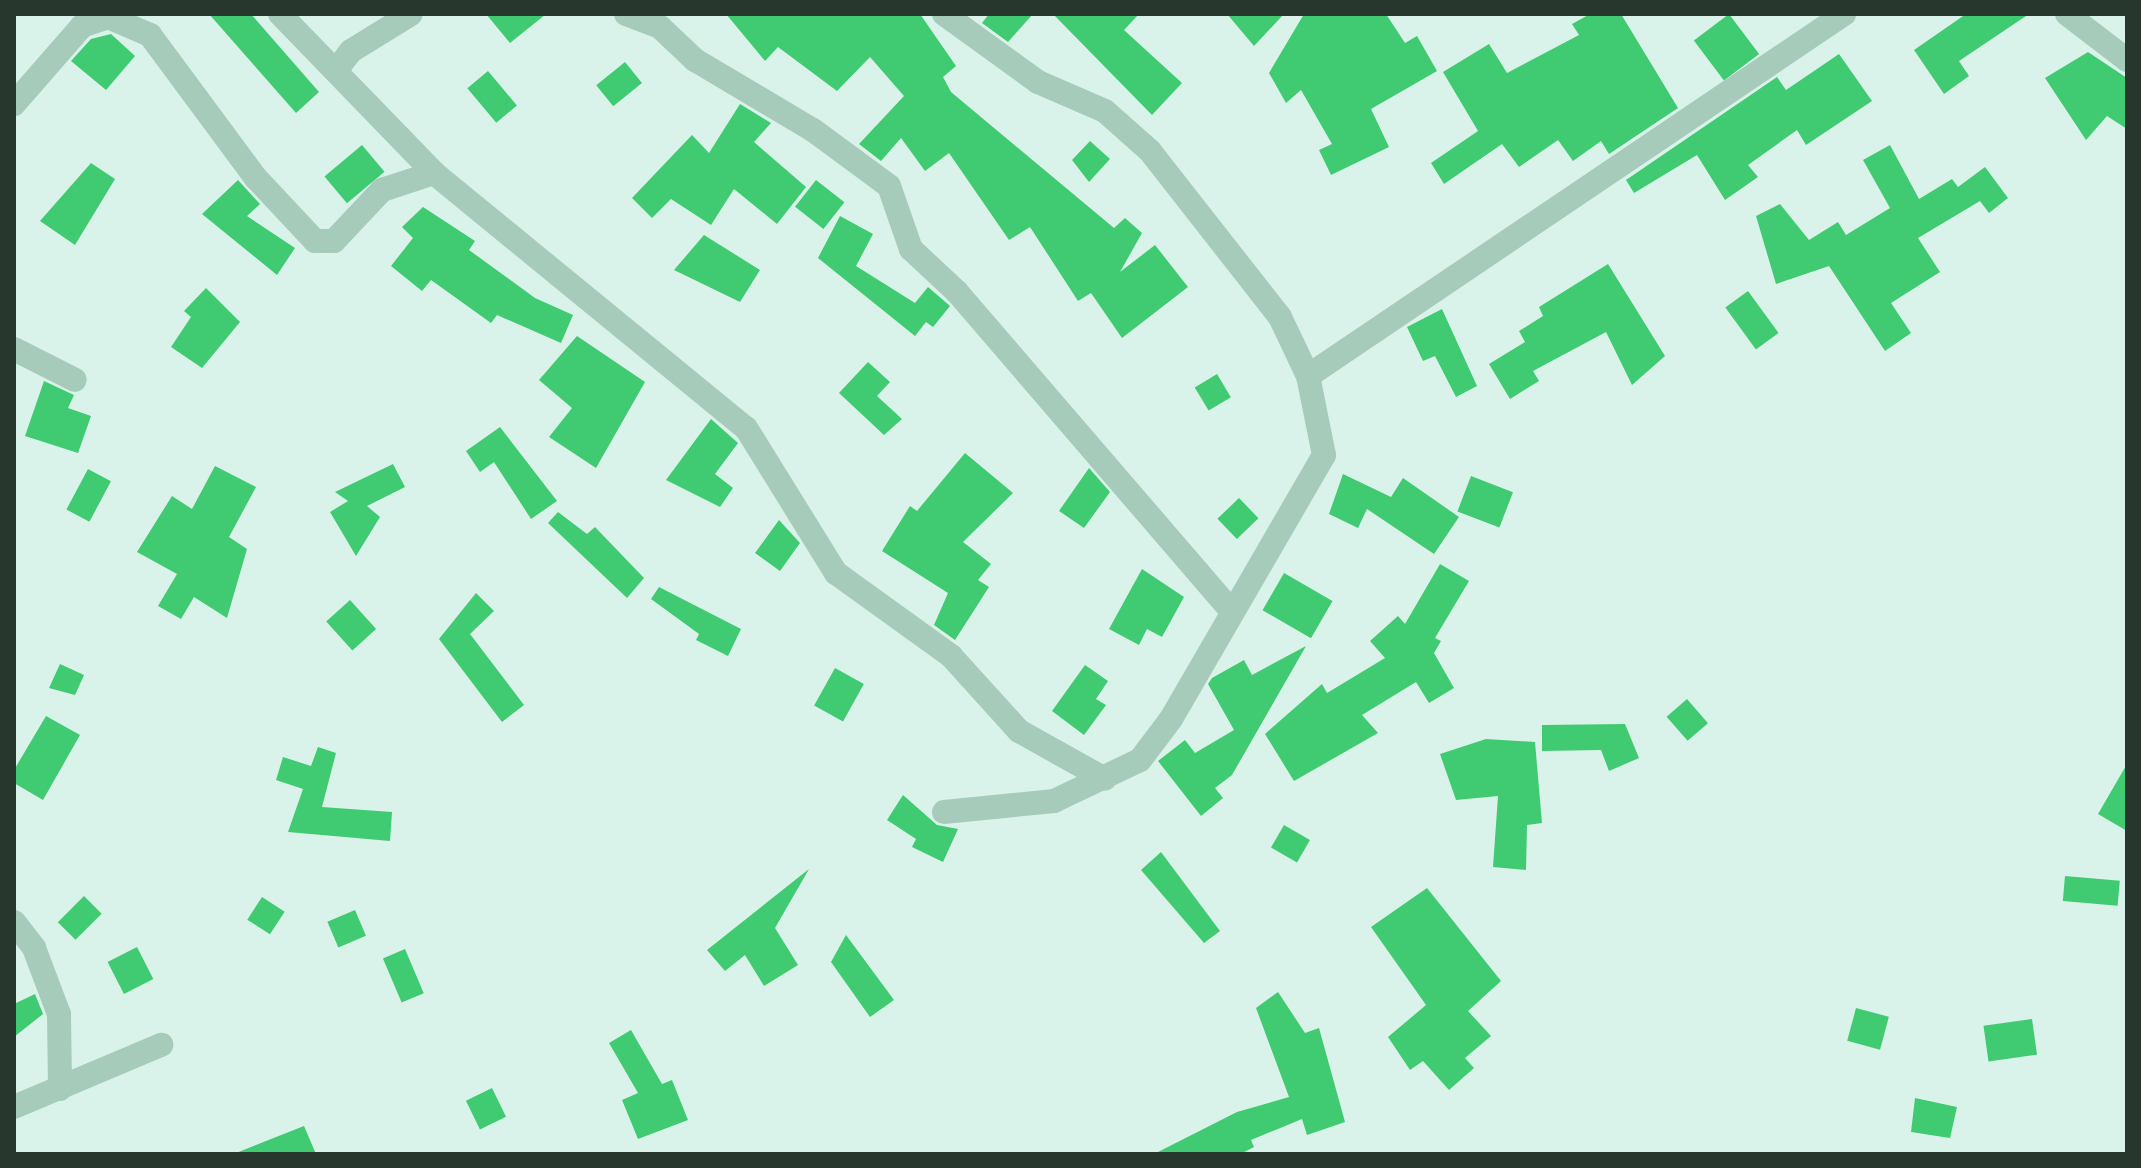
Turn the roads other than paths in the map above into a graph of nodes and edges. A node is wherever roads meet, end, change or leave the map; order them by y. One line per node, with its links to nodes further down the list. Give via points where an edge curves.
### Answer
1 (280, 14): 8 (street)
2 (411, 14): 8 (street, via 351,51)
3 (626, 14): 14 (street, via 660,27 695,60 813,130 889,186 911,249 957,292)
4 (944, 14): 12 (street, via 1025,74 1105,111 1150,151 1280,317)
5 (1844, 14): 12 (street)
6 (2067, 14): 7 (street)
7 (2127, 60)
8 (338, 68): 10 (street)
9 (14, 104): 10 (street, via 82,26 108,17 150,35 274,201 315,241 334,241 382,190)
10 (434, 173): 15 (street, via 746,428 836,573 951,656 1019,731)
11 (14, 349): 13 (street)
12 (1308, 376): 14 (street, via 1321,423 1320,473)
13 (75, 380)
14 (1230, 609): 15 (street, via 1153,746)
15 (1105, 779): 16 (street, via 1054,801)
16 (944, 812)
17 (14, 922): 19 (street, via 34,948 59,1014)
18 (161, 1045): 19 (street)
19 (60, 1089): 20 (street)
20 (14, 1107)

